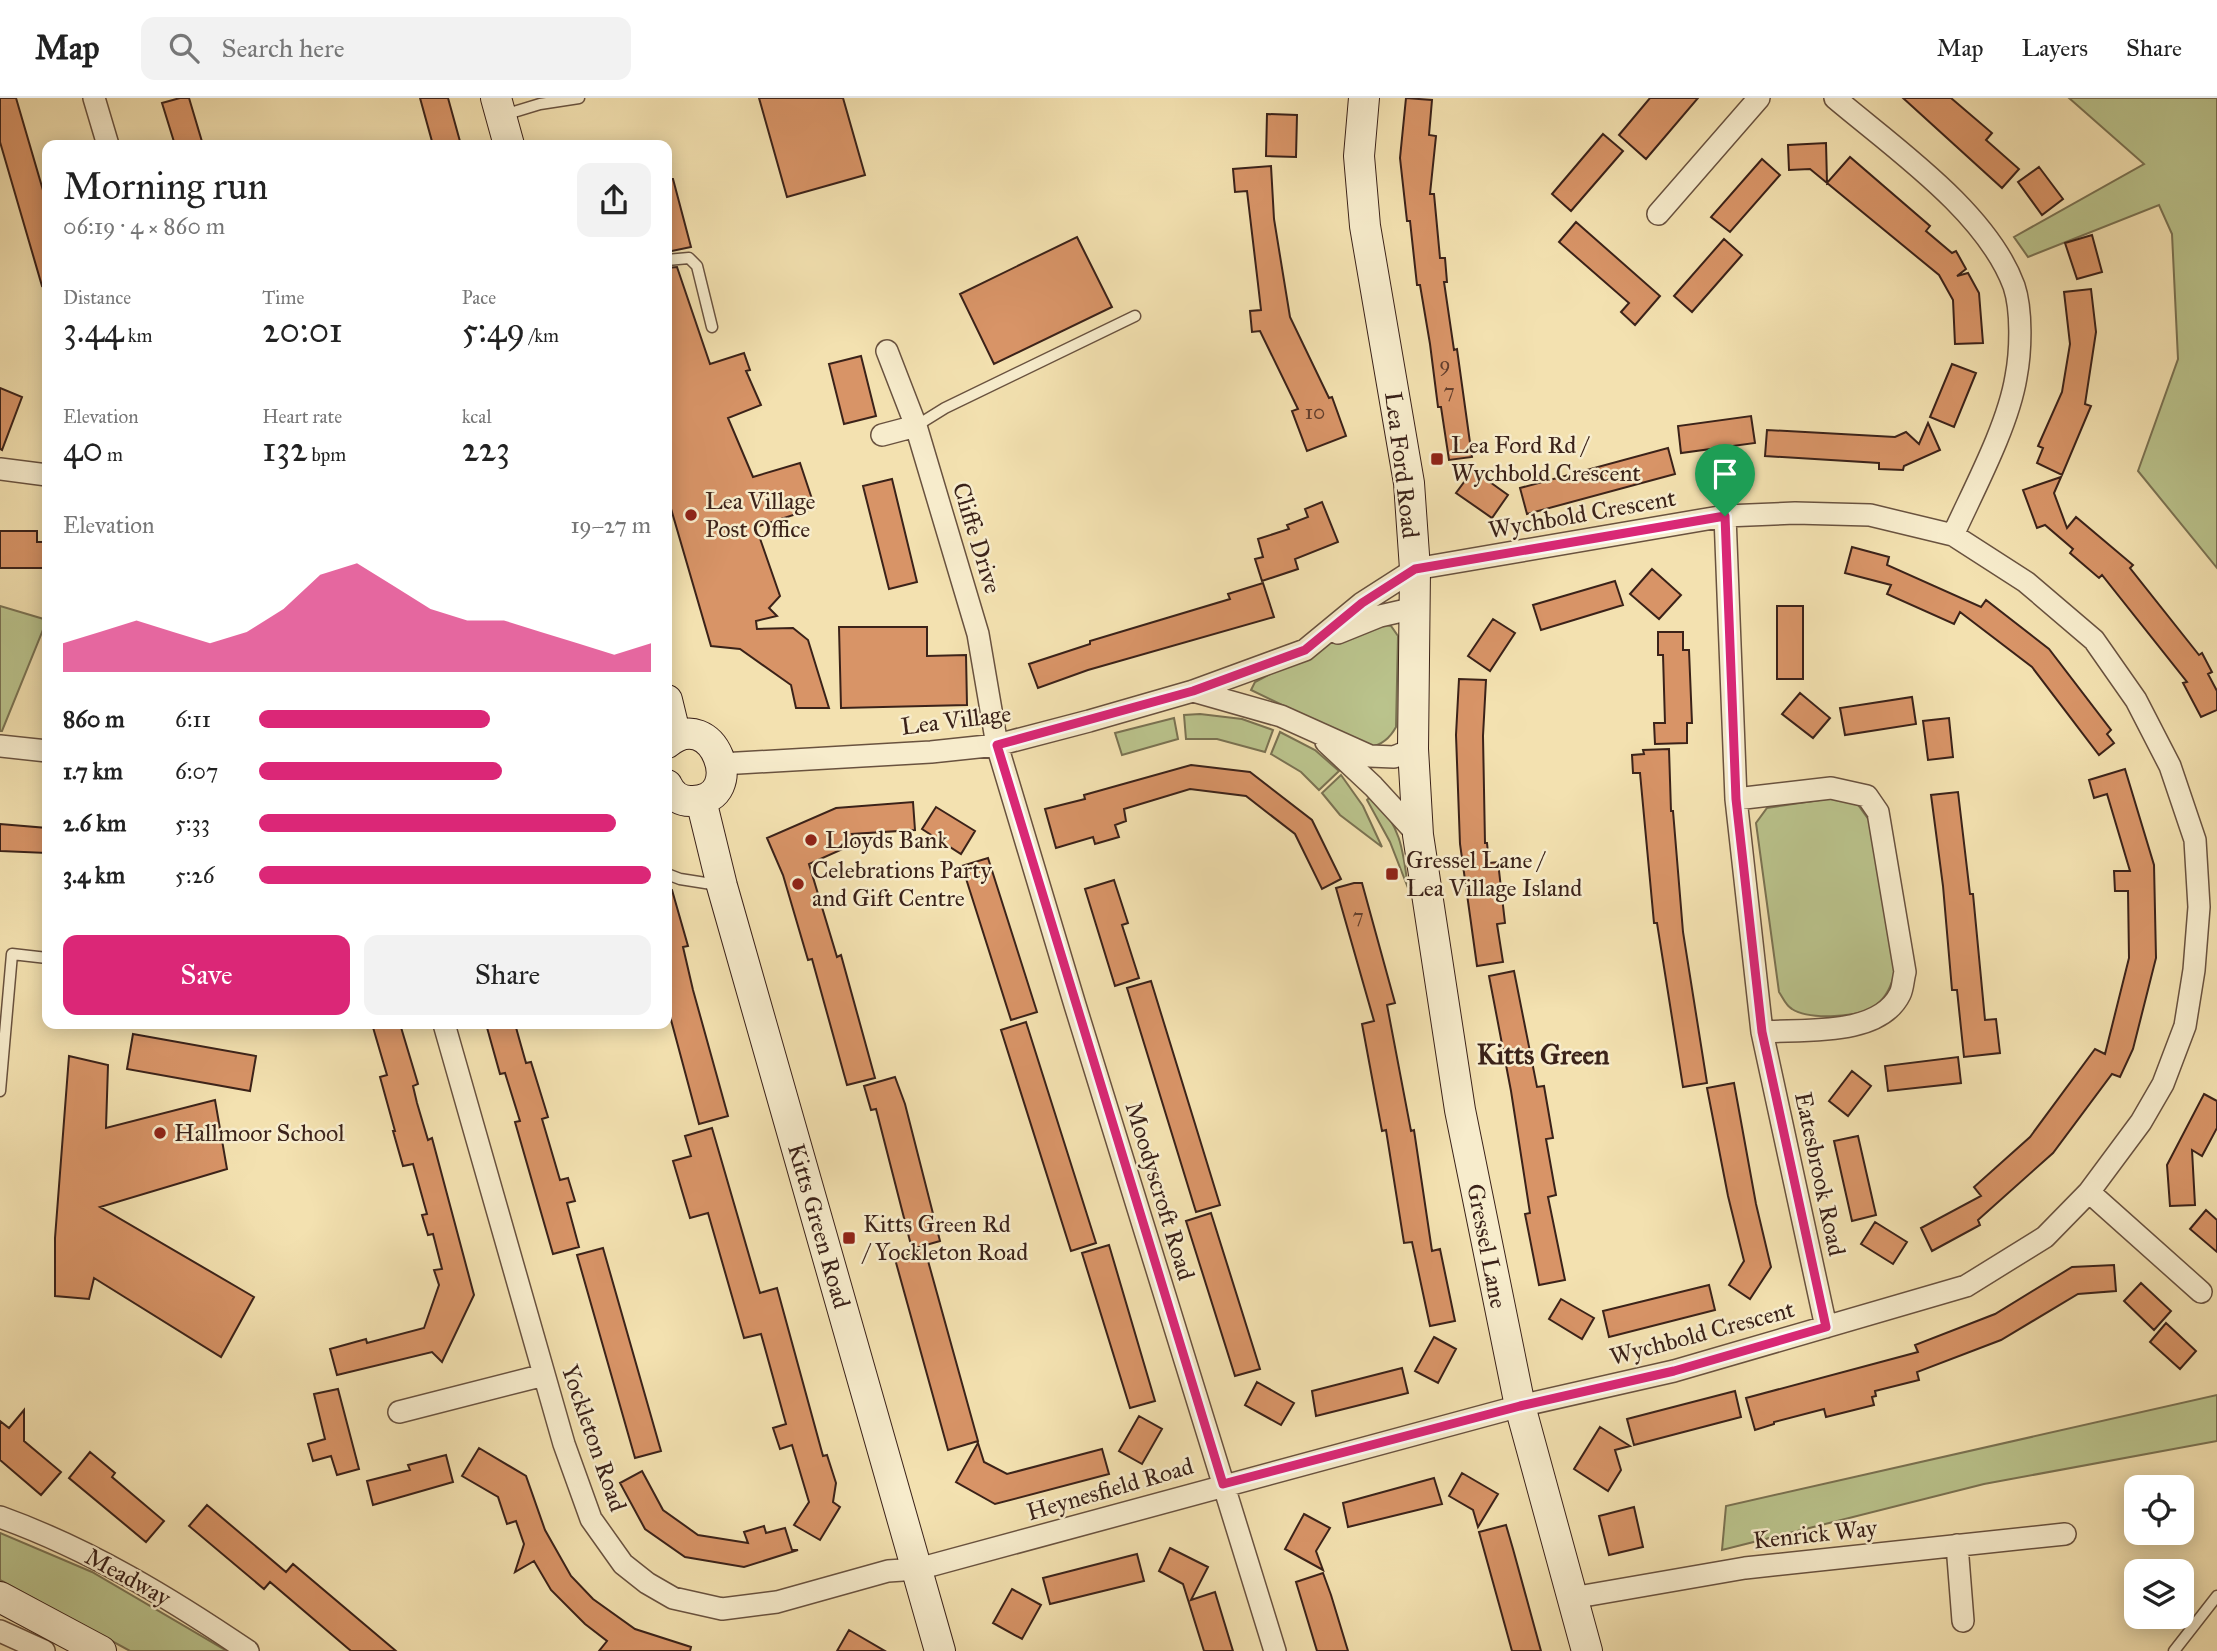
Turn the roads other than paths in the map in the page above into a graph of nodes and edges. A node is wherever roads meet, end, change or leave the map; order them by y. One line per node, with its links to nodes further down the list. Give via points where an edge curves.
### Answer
1 (94, 98): 7 (street)
2 (579, 98): 6 (lane)
3 (1364, 98): 20 (street, Lea Ford Road, via 1359,156 1365,226 1409,483)
4 (1759, 98): 9 (street)
5 (1835, 98): 19 (street, via 1953,199 1989,239 2014,287 2020,336 2016,378 1995,441)
6 (498, 107): 8 (street)
7 (107, 140)
8 (508, 140)
9 (1658, 214)
10 (672, 260): 12 (lane, via 689,258 696,267)
11 (1135, 316): 14 (lane)
12 (712, 327)
13 (887, 351): 14 (street, Cliffe Drive)
14 (916, 426): 15 (street); 26 (street, Cliffe Drive, via 978,634)
15 (882, 435)
16 (0, 469): 17 (street)
17 (42, 474)
18 (1725, 516): 19 (street, Wychbold Crescent, via 1870,515); 20 (street, Wychbold Crescent); 32 (street, Eatesbrook Road)
19 (1953, 535): 42 (street, Wychbold Crescent, via 2026,582 2094,640 2136,700 2170,766 2195,840 2199,907 2185,1026 2163,1084)
20 (1415, 569): 21 (street, Lea Ford Road); 22 (street, Lea Village, via 1362,603)
21 (1415, 608): 22 (street, via 1348,627); 28 (street, Lea Ford Road)
22 (1305, 650): 23 (street, Lea Village)
23 (1193, 691): 24 (street, Lea Village); 26 (street, Lea Village)
24 (1312, 729): 28 (street, Lea Village, via 1370,756 1394,757); 34 (street, Lea Village)
25 (672, 740): 30 (street, via 696,735 706,739)
26 (997, 745): 30 (street, Lea Village); 48 (street, Moodyscroft Road)
27 (0, 746): 29 (street)
28 (1413, 749): 34 (street, Lea Ford Road)
29 (42, 750)
30 (721, 764): 33 (street, via 719,786)
31 (672, 792): 33 (street, via 690,802)
32 (1736, 799): 40 (street, Eatesbrook Road); 40 (street, via 1831,788 1867,796 1878,812 1905,972 1900,995 1881,1017 1864,1025)
33 (701, 800): 36 (street, Kitts Green Road)
34 (1418, 835): 46 (street, Gressel Lane, via 1460,1110)
35 (672, 876): 36 (lane)
36 (722, 886): 52 (street, Kitts Green Road)
37 (6, 953): 38 (lane); 41 (lane)
38 (42, 957)
39 (445, 1029): 45 (street, Yockleton Road)
40 (1762, 1032): 44 (street, Eatesbrook Road)
41 (0, 1091)
42 (2089, 1192): 43 (street); 44 (street, Wychbold Crescent, via 2045,1237 1966,1286)
43 (2201, 1292)
44 (1826, 1327): 46 (street, Wychbold Crescent, via 1674,1371)
45 (544, 1375): 47 (street); 52 (street, Yockleton Road, via 591,1519 623,1564 673,1598 722,1609 777,1602 888,1571)
46 (1520, 1406): 48 (street, Heynesfield Road); 55 (street, Gressel Lane)
47 (398, 1412)
48 (1223, 1484): 52 (street, Heynesfield Road); 62 (street, Moodyscroft Road)
49 (0, 1517): 60 (street, Meadway, via 52,1536 153,1590)
50 (2066, 1534): 51 (street, Kenrick Way)
51 (1956, 1545): 55 (street, Kenrick Way, via 1745,1568); 56 (street)
52 (918, 1569): 61 (street, Kitts Green Road)
53 (2217, 1596): 64 (lane)
54 (0, 1597): 59 (street)
55 (1572, 1598): 63 (street, Gressel Lane)
56 (1963, 1621)
57 (0, 1631): 58 (street)
58 (44, 1651)
59 (101, 1651)
60 (248, 1651)
61 (940, 1651)
62 (1275, 1651)
63 (1587, 1651)
64 (2174, 1651)

